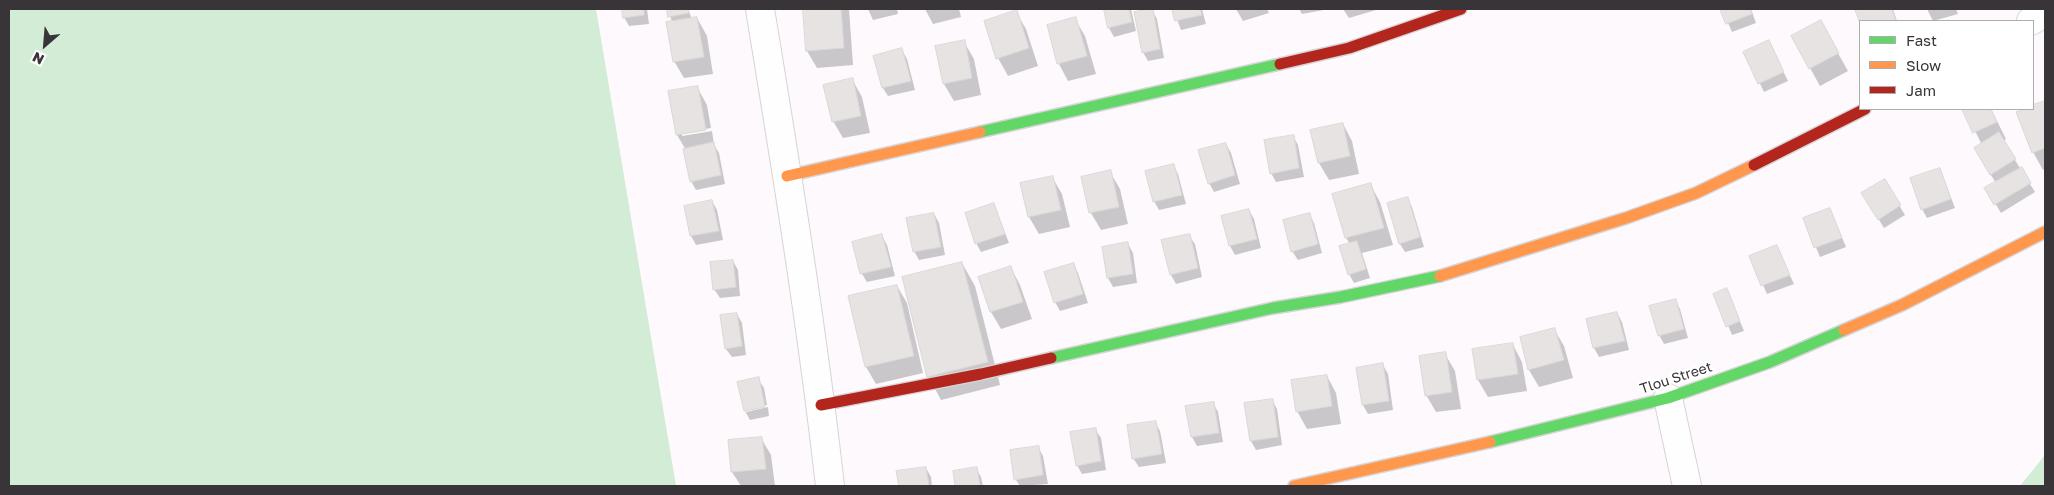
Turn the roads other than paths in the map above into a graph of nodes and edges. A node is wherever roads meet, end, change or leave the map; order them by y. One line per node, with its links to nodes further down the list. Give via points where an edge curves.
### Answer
1 (760, 9): 6 (street)
2 (1461, 9): 6 (street, via 1348,48)
3 (2045, 12): 4 (street)
4 (2032, 20)
5 (1863, 110): 9 (street, via 1696,193 1443,275)
6 (787, 176): 9 (street)
7 (2045, 232): 8 (street, Tlou Street, via 1902,305 1770,362)
8 (1668, 398): 11 (street, Tlou Street, via 1452,452); 12 (street)
9 (821, 405): 10 (street)
10 (830, 486)
11 (1294, 486)
12 (1687, 486)

